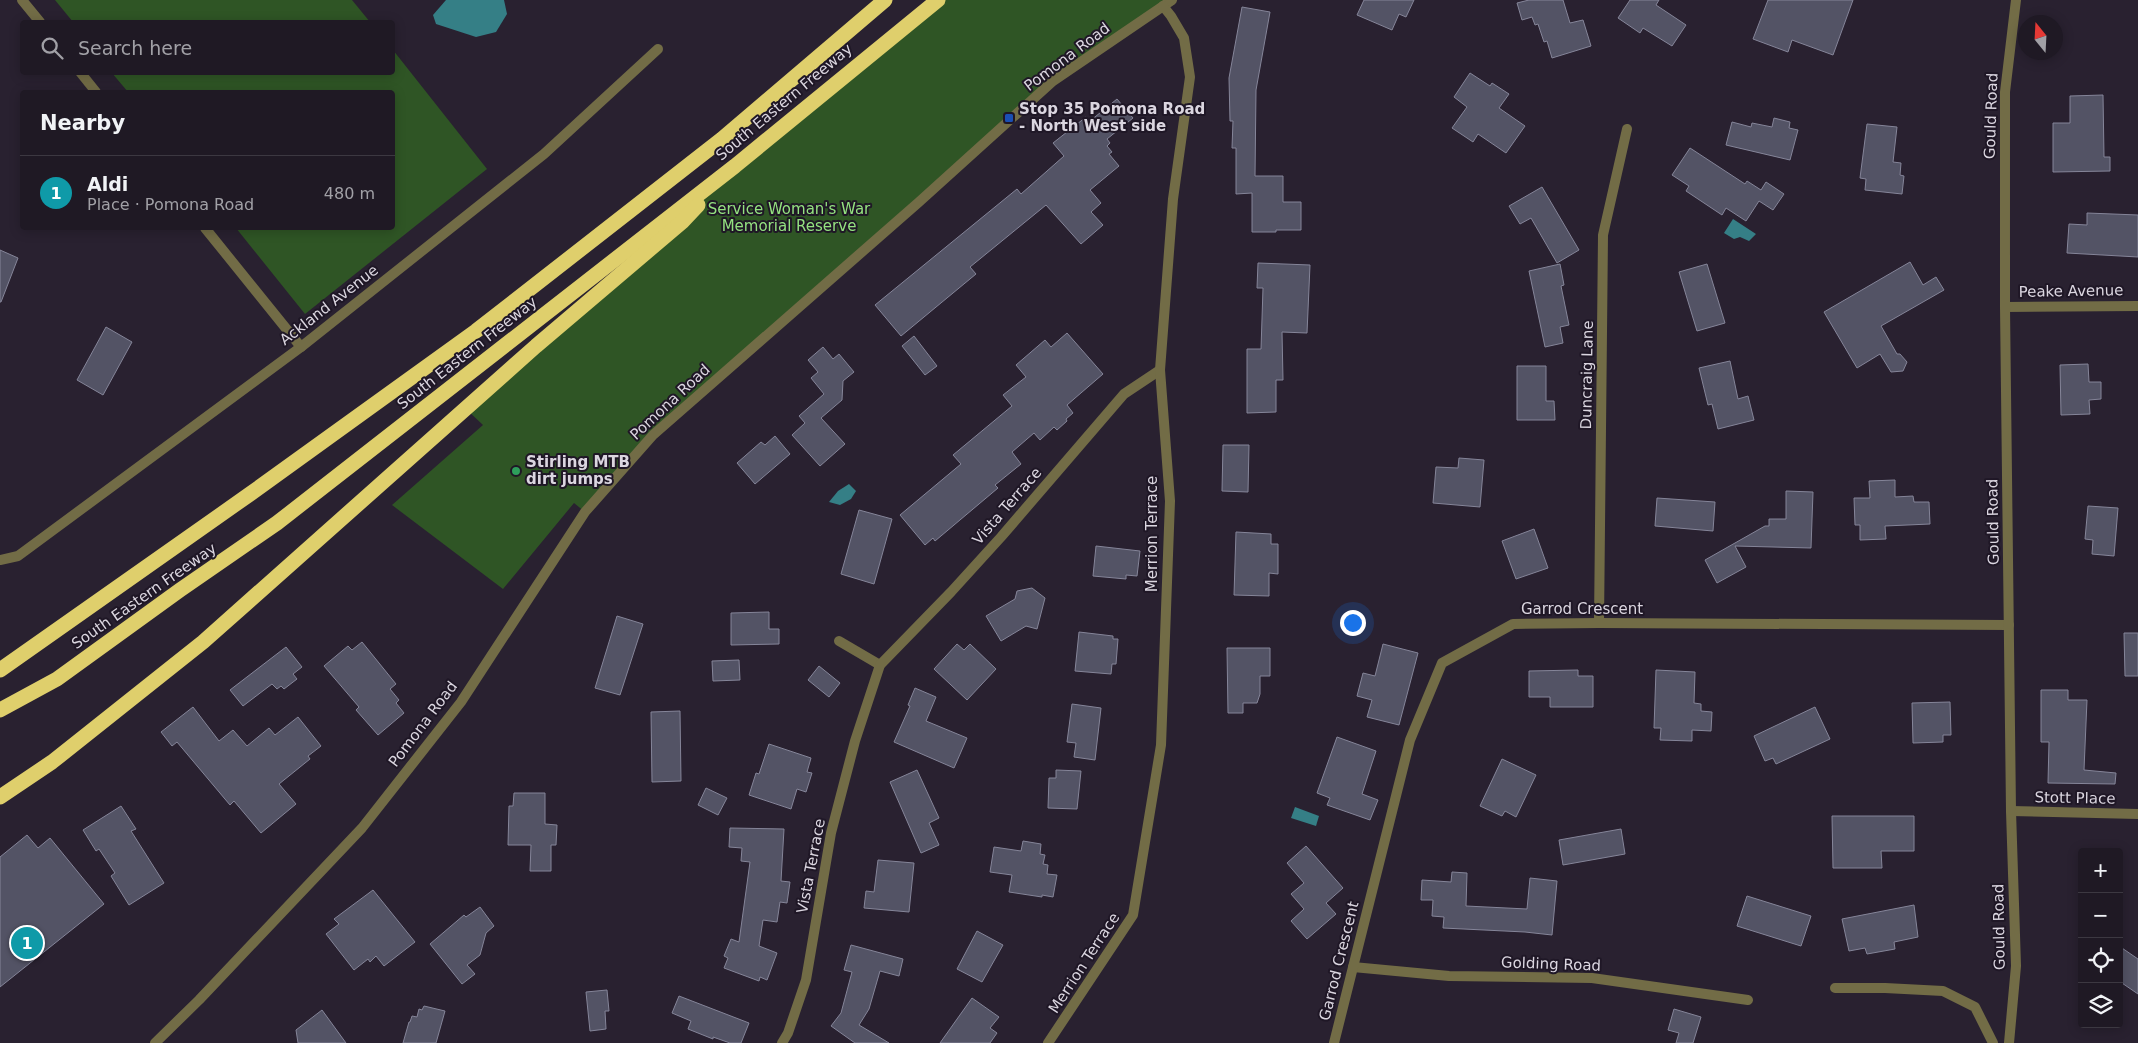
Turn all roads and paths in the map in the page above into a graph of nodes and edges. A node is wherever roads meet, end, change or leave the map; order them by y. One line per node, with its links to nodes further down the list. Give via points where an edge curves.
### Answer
1 (22, 0): 6 (street)
2 (885, 0): 22 (highway, South Eastern Freeway, via 722,139 476,331)
3 (938, 0): 11 (highway, South Eastern Freeway)
4 (2016, 0): 14 (street, Gould Road, via 2005,92)
5 (1167, 3): 16 (street, Merrion Terrace, via 1184,38 1190,77 1173,199); 30 (street, Pomona Road, via 1054,82 653,435 585,512 460,702 362,828 200,1000)
6 (38, 20)
7 (658, 49): 15 (street, Ackland Avenue, via 544,154)
8 (82, 75): 9 (street)
9 (94, 90)
10 (1627, 130): 18 (street, Duncraig Lane, via 1603,235)
11 (735, 166): 23 (highway, South Eastern Freeway, via 277,524 57,679); 24 (highway, via 682,222 536,346 203,642 52,762)
12 (207, 230): 15 (street)
13 (2138, 306): 14 (street, Peake Avenue)
14 (2005, 307): 19 (street, Gould Road)
15 (301, 347): 17 (street, Ackland Avenue, via 18,556)
16 (1160, 370): 21 (street, Vista Terrace, via 1124,394 1001,537); 32 (street, Merrion Terrace, via 1170,502 1160,755 1133,915)
17 (0, 560)
18 (1599, 623): 19 (street, Garrod Crescent); 27 (street, Garrod Crescent, via 1513,624 1442,663 1410,740)
19 (2009, 625): 25 (street, Gould Road)
20 (839, 641): 21 (street)
21 (880, 665): 31 (street, Vista Terrace, via 855,740 831,834 806,980)
22 (0, 670)
23 (0, 710)
24 (0, 797)
25 (2011, 811): 26 (street, Stott Place); 35 (street, Gould Road, via 2016,966)
26 (2138, 814)
27 (1353, 967): 29 (street, Golding Road, via 1449,976 1592,978); 33 (street, Garrod Crescent)
28 (1835, 988): 34 (street, via 1943,991 1975,1007)
29 (1748, 1000)
30 (155, 1043)
31 (782, 1043)
32 (1048, 1043)
33 (1334, 1043)
34 (1994, 1043)
35 (2009, 1043)

